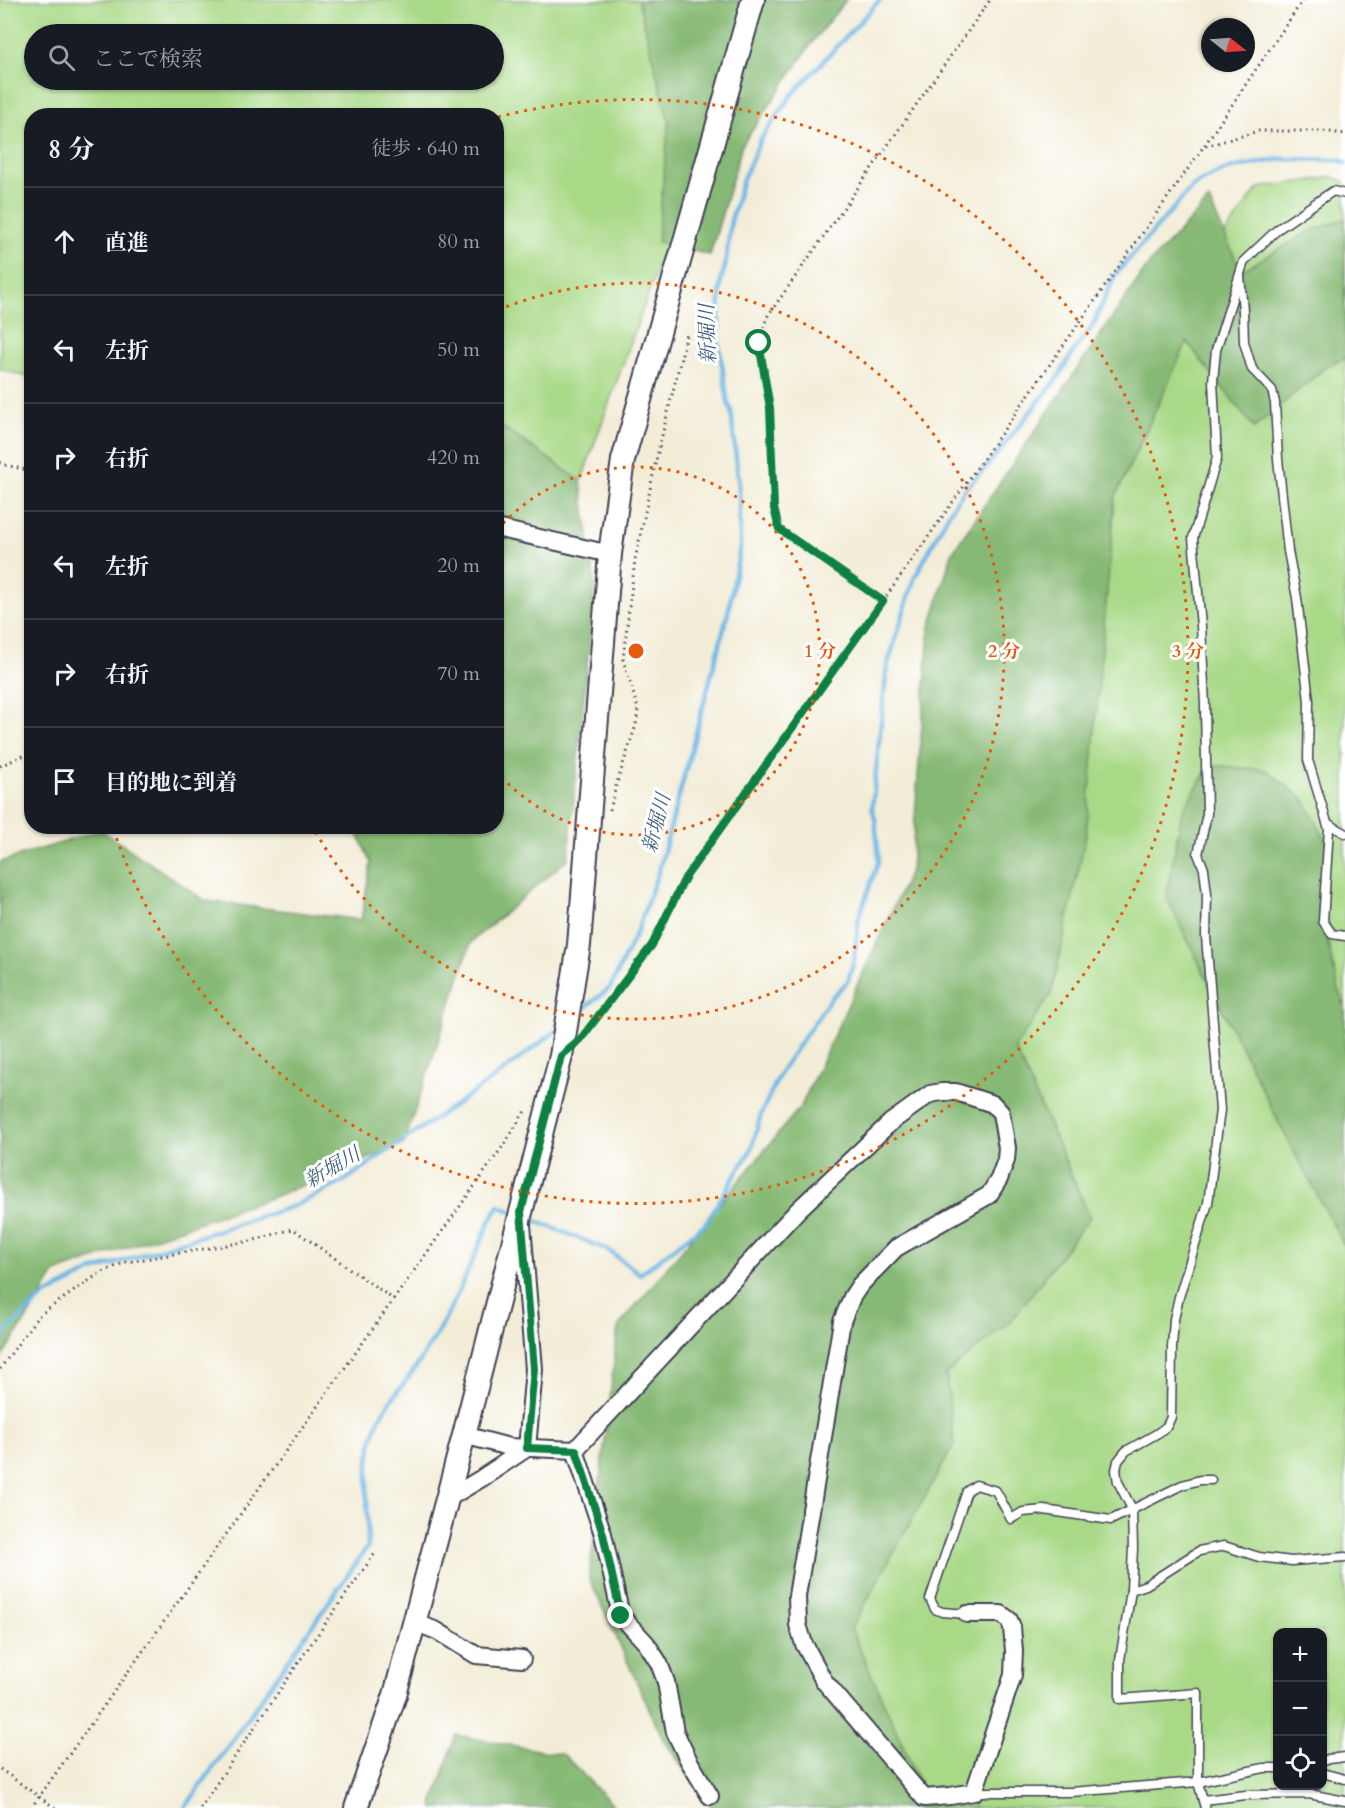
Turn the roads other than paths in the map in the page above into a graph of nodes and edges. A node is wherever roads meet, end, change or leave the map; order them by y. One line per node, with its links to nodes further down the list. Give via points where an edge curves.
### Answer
1 (753, 0): 5 (street, via 622,460)
2 (1345, 194): 3 (lane, via 1333,190 1278,229 1244,261)
3 (1239, 274): 6 (lane, via 1244,342 1252,369 1272,390 1275,403 1287,540 1309,702 1308,760); 15 (lane, via 1216,350 1213,381 1217,458 1193,538 1206,727 1207,814 1198,854 1207,894 1206,936 1220,1110 1208,1203 1174,1319 1171,1417 1158,1433 1126,1451 1116,1470)
4 (504, 530): 5 (street)
5 (610, 554): 9 (street, via 579,945 561,1056)
6 (1327, 823): 7 (lane); 8 (lane, via 1323,921 1332,934)
7 (1345, 833)
8 (1345, 936)
9 (521, 1212): 10 (street); 11 (street, via 534,1369)
10 (464, 1435): 11 (street); 14 (street)
11 (527, 1448): 12 (street); 14 (street)
12 (576, 1450): 27 (street, via 798,1210 891,1122 930,1094 956,1092 993,1104 1001,1113 1007,1148 999,1179 989,1195 896,1248 852,1296 842,1321 796,1596 804,1644 824,1681 924,1798); 28 (street, via 603,1534 621,1616 659,1664 675,1732)
13 (1211, 1480): 15 (lane, via 1182,1485)
14 (447, 1498): 19 (street)
15 (1132, 1509): 17 (lane); 18 (lane, via 1111,1520 1044,1510 1023,1512 1011,1519 996,1491 976,1485 967,1491 930,1599 935,1609 942,1612)
16 (1345, 1557): 17 (lane, via 1292,1561 1259,1557 1224,1546 1199,1551 1146,1585)
17 (1131, 1590): 26 (lane, via 1120,1660 1120,1698 1198,1693)
18 (967, 1614): 27 (street, via 1001,1614 1009,1620 1014,1651 1013,1675)
19 (414, 1622): 20 (street, via 476,1655); 31 (street)
20 (522, 1659)
21 (1345, 1757): 22 (lane)
22 (1327, 1760)
23 (1273, 1768): 26 (lane)
24 (1327, 1774): 25 (lane)
25 (1345, 1779)
26 (1198, 1782): 27 (lane, via 1071,1792); 30 (lane)
27 (974, 1791)
28 (710, 1796)
29 (1345, 1801): 30 (lane, via 1309,1794 1246,1795)
30 (1204, 1804)
31 (356, 1808)

